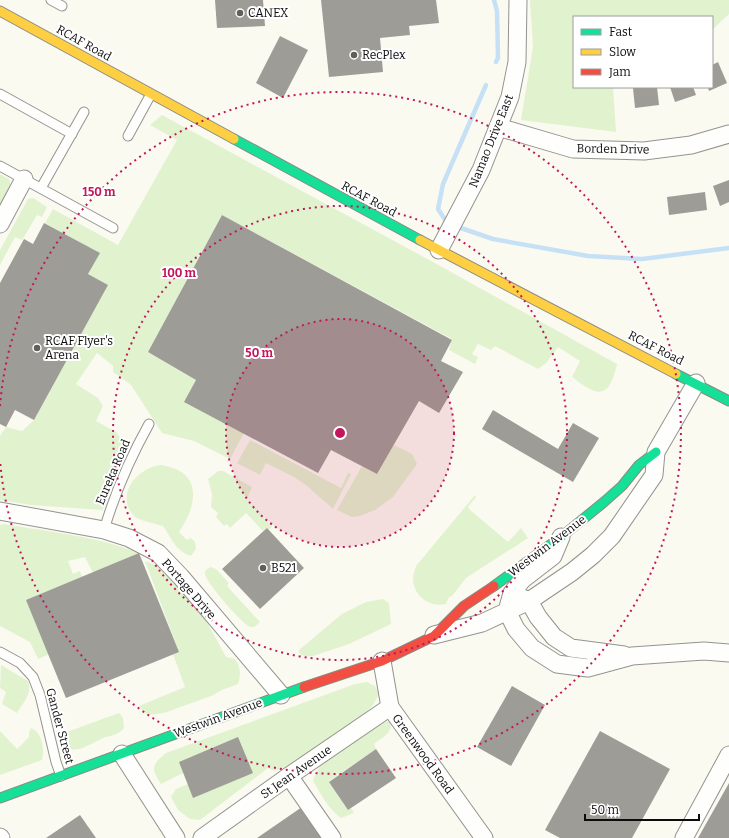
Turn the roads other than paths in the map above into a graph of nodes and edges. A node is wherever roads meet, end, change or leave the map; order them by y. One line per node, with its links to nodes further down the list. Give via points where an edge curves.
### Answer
1 (51, 0): 3 (lane)
2 (518, 0): 8 (street, Namao Drive East, via 517,62 510,97)
3 (62, 6)
4 (0, 11): 6 (main road, RCAF Road)
5 (0, 94): 9 (lane)
6 (151, 94): 11 (lane); 17 (main road, RCAF Road)
7 (84, 112): 9 (lane)
8 (498, 127): 10 (street, Borden Drive, via 573,149 644,151 690,145); 17 (street, Namao Drive East, via 482,170)
9 (72, 134): 14 (lane)
10 (729, 134)
11 (128, 136)
12 (0, 166): 13 (lane)
13 (24, 179): 14 (lane); 15 (street)
14 (41, 188): 16 (lane)
15 (0, 224)
16 (113, 228)
17 (439, 250): 18 (main road, RCAF Road)
18 (696, 383): 19 (main road, RCAF Road); 21 (street, Westwin Avenue)
19 (729, 401)
20 (149, 424): 23 (lane, Eureka Road, via 134,451)
21 (656, 452): 24 (main road, Westwin Avenue, via 638,465 622,486); 27 (street, Westwin Avenue, via 654,475 612,536 572,572)
22 (0, 511): 23 (street, Portage Drive)
23 (104, 530): 34 (street, Portage Drive, via 129,538 158,553)
24 (561, 537): 25 (main road, Westwin Avenue); 26 (street, via 553,556 522,580)
25 (489, 589): 26 (street); 29 (main road, Westwin Avenue, via 464,606)
26 (512, 593): 27 (street); 28 (street)
27 (529, 601): 28 (street, Westwin Avenue); 32 (street, via 554,637 571,648)
28 (507, 612): 29 (street, Westwin Avenue, via 482,624); 32 (street, via 516,629 532,648 557,664 588,668)
29 (434, 636): 33 (main road, Westwin Avenue)
30 (0, 652): 38 (lane, Gander Street, via 20,663 33,677)
31 (729, 653): 32 (street, via 704,651)
32 (632, 656)
33 (382, 661): 34 (main road, Westwin Avenue); 35 (street, Greenwood Road)
34 (281, 695): 36 (main road, Westwin Avenue)
35 (390, 707): 39 (street, St Jean Avenue); 44 (street, Greenwood Road)
36 (122, 754): 38 (main road, Westwin Avenue); 41 (street)
37 (729, 755): 45 (street)
38 (61, 776): 40 (main road, Westwin Avenue)
39 (289, 776): 42 (street, St Jean Avenue); 43 (street)
40 (0, 798)
41 (176, 838)
42 (202, 838)
43 (332, 838)
44 (484, 838)
45 (684, 838)

